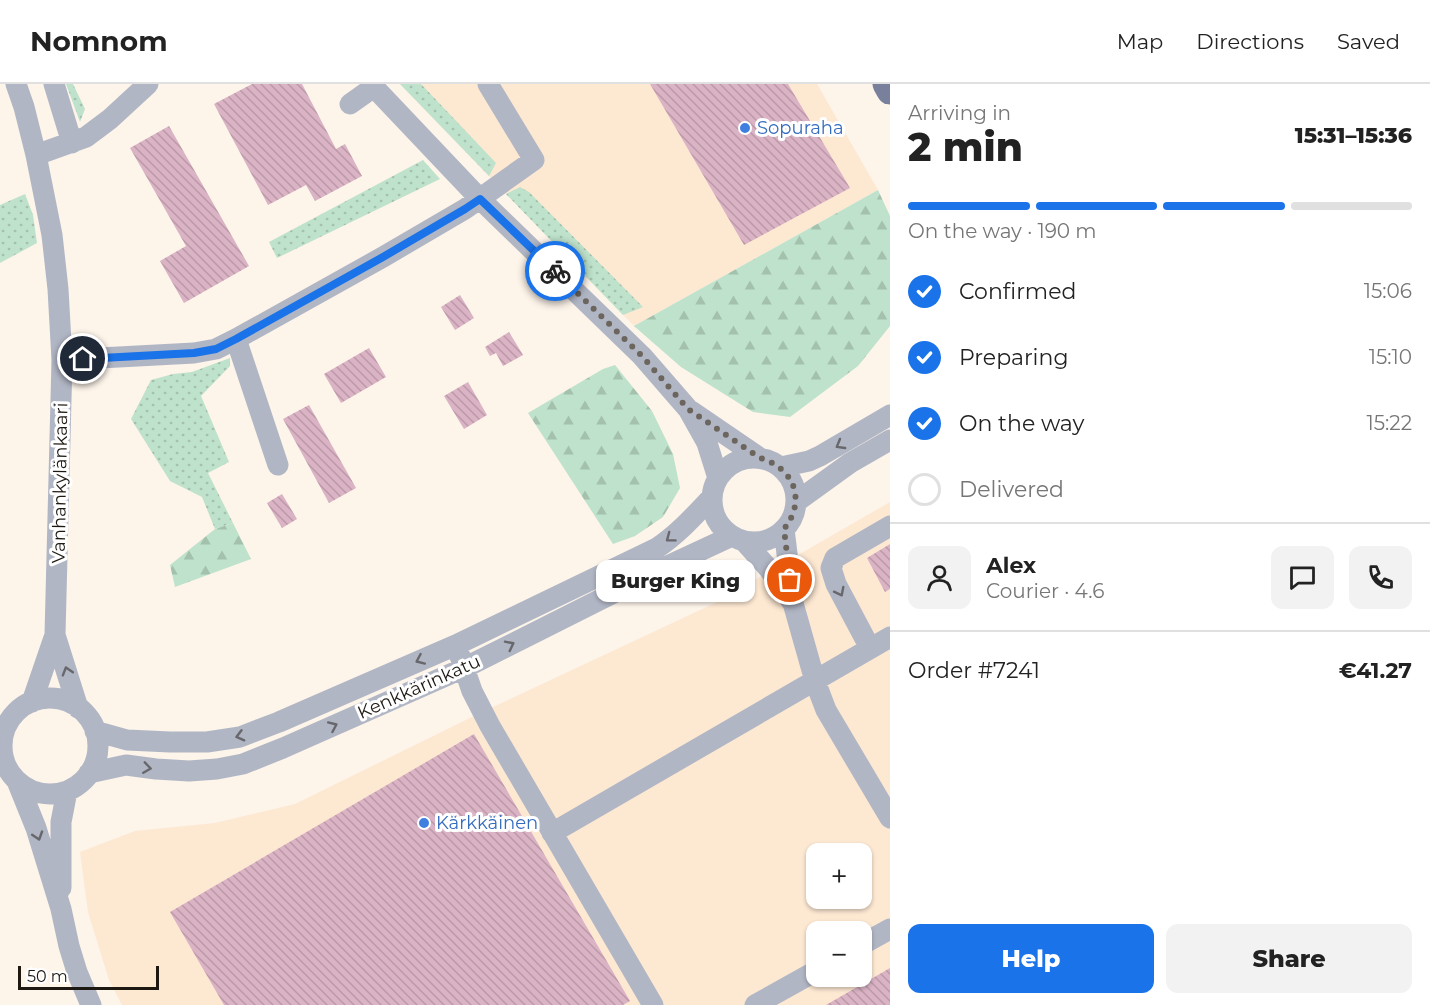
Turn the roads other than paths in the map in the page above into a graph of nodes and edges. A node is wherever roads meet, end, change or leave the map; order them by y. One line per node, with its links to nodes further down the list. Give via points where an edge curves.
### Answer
1 (16, 84): 10 (street, Vanhankylänkaari)
2 (54, 84): 9 (street)
3 (148, 84): 9 (street, via 87,137)
4 (488, 84): 11 (street, via 534,160)
5 (886, 84): 7 (main road)
6 (373, 86): 8 (street); 11 (street)
7 (890, 91)
8 (350, 104)
9 (72, 143): 10 (street)
10 (36, 155): 13 (street, Vanhankylänkaari, via 52,235)
11 (480, 199): 12 (street); 14 (street, via 642,356)
12 (236, 339): 13 (street, via 216,349 194,353); 18 (street)
13 (62, 360): 26 (street, Vanhankylänkaari)
14 (688, 409): 17 (street); 20 (street, via 707,443)
15 (890, 415): 19 (street, one-way to 19, via 820,456)
16 (890, 440): 21 (street)
17 (760, 458): 19 (street); 20 (street, via 747,458 726,468)
18 (278, 465)
19 (781, 467): 21 (street, via 795,489)
20 (715, 487): 24 (street, via 712,505 716,519); 28 (street, Kenkkärinkatu, one-way to 28, via 687,525 657,548)
21 (796, 502): 23 (street)
22 (890, 526): 29 (street, one-way to 29, via 835,558 831,568)
23 (784, 529): 24 (street, via 765,541); 25 (street)
24 (738, 539): 25 (street, via 769,569); 30 (street, Kenkkärinkatu, one-way to 24, via 661,569)
25 (793, 603): 31 (street)
26 (55, 635): 32 (street, Vanhankylänkaari); 33 (street, Vanhankylänkaari, one-way to 26)
27 (890, 637): 29 (street)
28 (456, 645): 30 (street); 35 (street, Kenkkärinkatu, one-way to 35, via 240,737 170,742 127,740)
29 (870, 648): 31 (street)
30 (464, 668): 37 (street, Kenkkärinkatu, one-way to 30, via 126,765 189,771 243,764); 41 (street, via 490,726)
31 (815, 681): 40 (street, via 826,710); 41 (street)
32 (32, 702): 33 (street, via 48,698); 34 (street)
33 (78, 708): 35 (street)
34 (6, 716): 36 (street)
35 (95, 731): 37 (street, via 96,760)
36 (2, 760): 38 (street)
37 (89, 773): 39 (street)
38 (17, 781): 39 (street, via 40,793); 42 (street, one-way to 42)
39 (67, 791): 42 (street, via 61,822)
40 (890, 818)
41 (552, 833): 47 (street)
42 (61, 909): 46 (street, via 77,972)
43 (890, 929): 44 (street)
44 (872, 939)
45 (806, 977): 48 (street)
46 (91, 1005)
47 (653, 1005)
48 (755, 1005)

